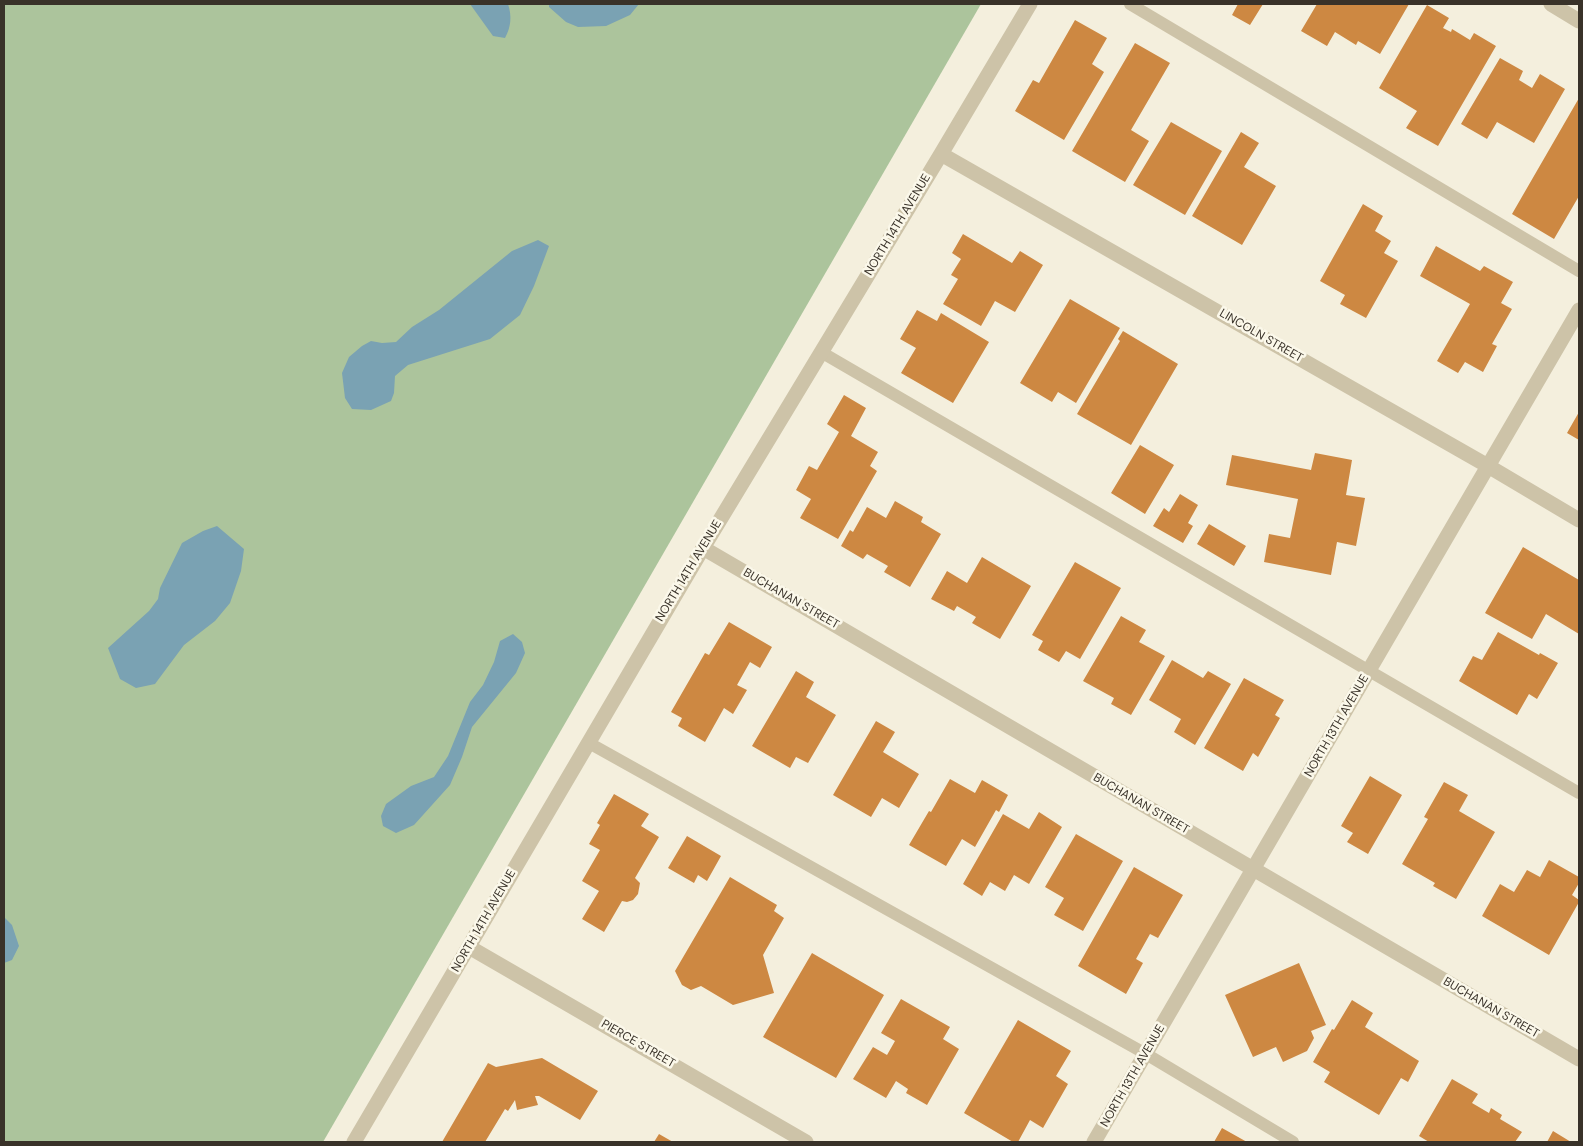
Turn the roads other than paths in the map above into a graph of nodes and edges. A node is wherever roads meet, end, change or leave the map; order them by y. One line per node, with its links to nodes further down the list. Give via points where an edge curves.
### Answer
1 (1030, 4): 5 (street, NORTH 14TH AVENUE)
2 (1130, 4): 6 (lane)
3 (1551, 4): 4 (street)
4 (1579, 21)
5 (941, 154): 8 (street, NORTH 14TH AVENUE); 9 (street, LINCOLN STREET)
6 (1579, 270)
7 (1579, 310): 9 (street, NORTH 13TH AVENUE)
8 (821, 352): 11 (street, NORTH 14TH AVENUE); 12 (lane)
9 (1488, 466): 10 (street, LINCOLN STREET); 12 (street, NORTH 13TH AVENUE)
10 (1579, 520)
11 (702, 548): 13 (street, NORTH 14TH AVENUE); 15 (street, BUCHANAN STREET)
12 (1369, 671): 14 (lane); 15 (street, NORTH 13TH AVENUE)
13 (588, 743): 16 (street, NORTH 14TH AVENUE); 17 (lane)
14 (1579, 793)
15 (1254, 870): 17 (street, NORTH 13TH AVENUE); 18 (street, BUCHANAN STREET)
16 (469, 946): 19 (street, NORTH 14TH AVENUE); 20 (street, PIERCE STREET)
17 (1146, 1054): 21 (street, NORTH 13TH AVENUE); 22 (lane)
18 (1579, 1059)
19 (354, 1142)
20 (806, 1142)
21 (1094, 1142)
22 (1293, 1142)

